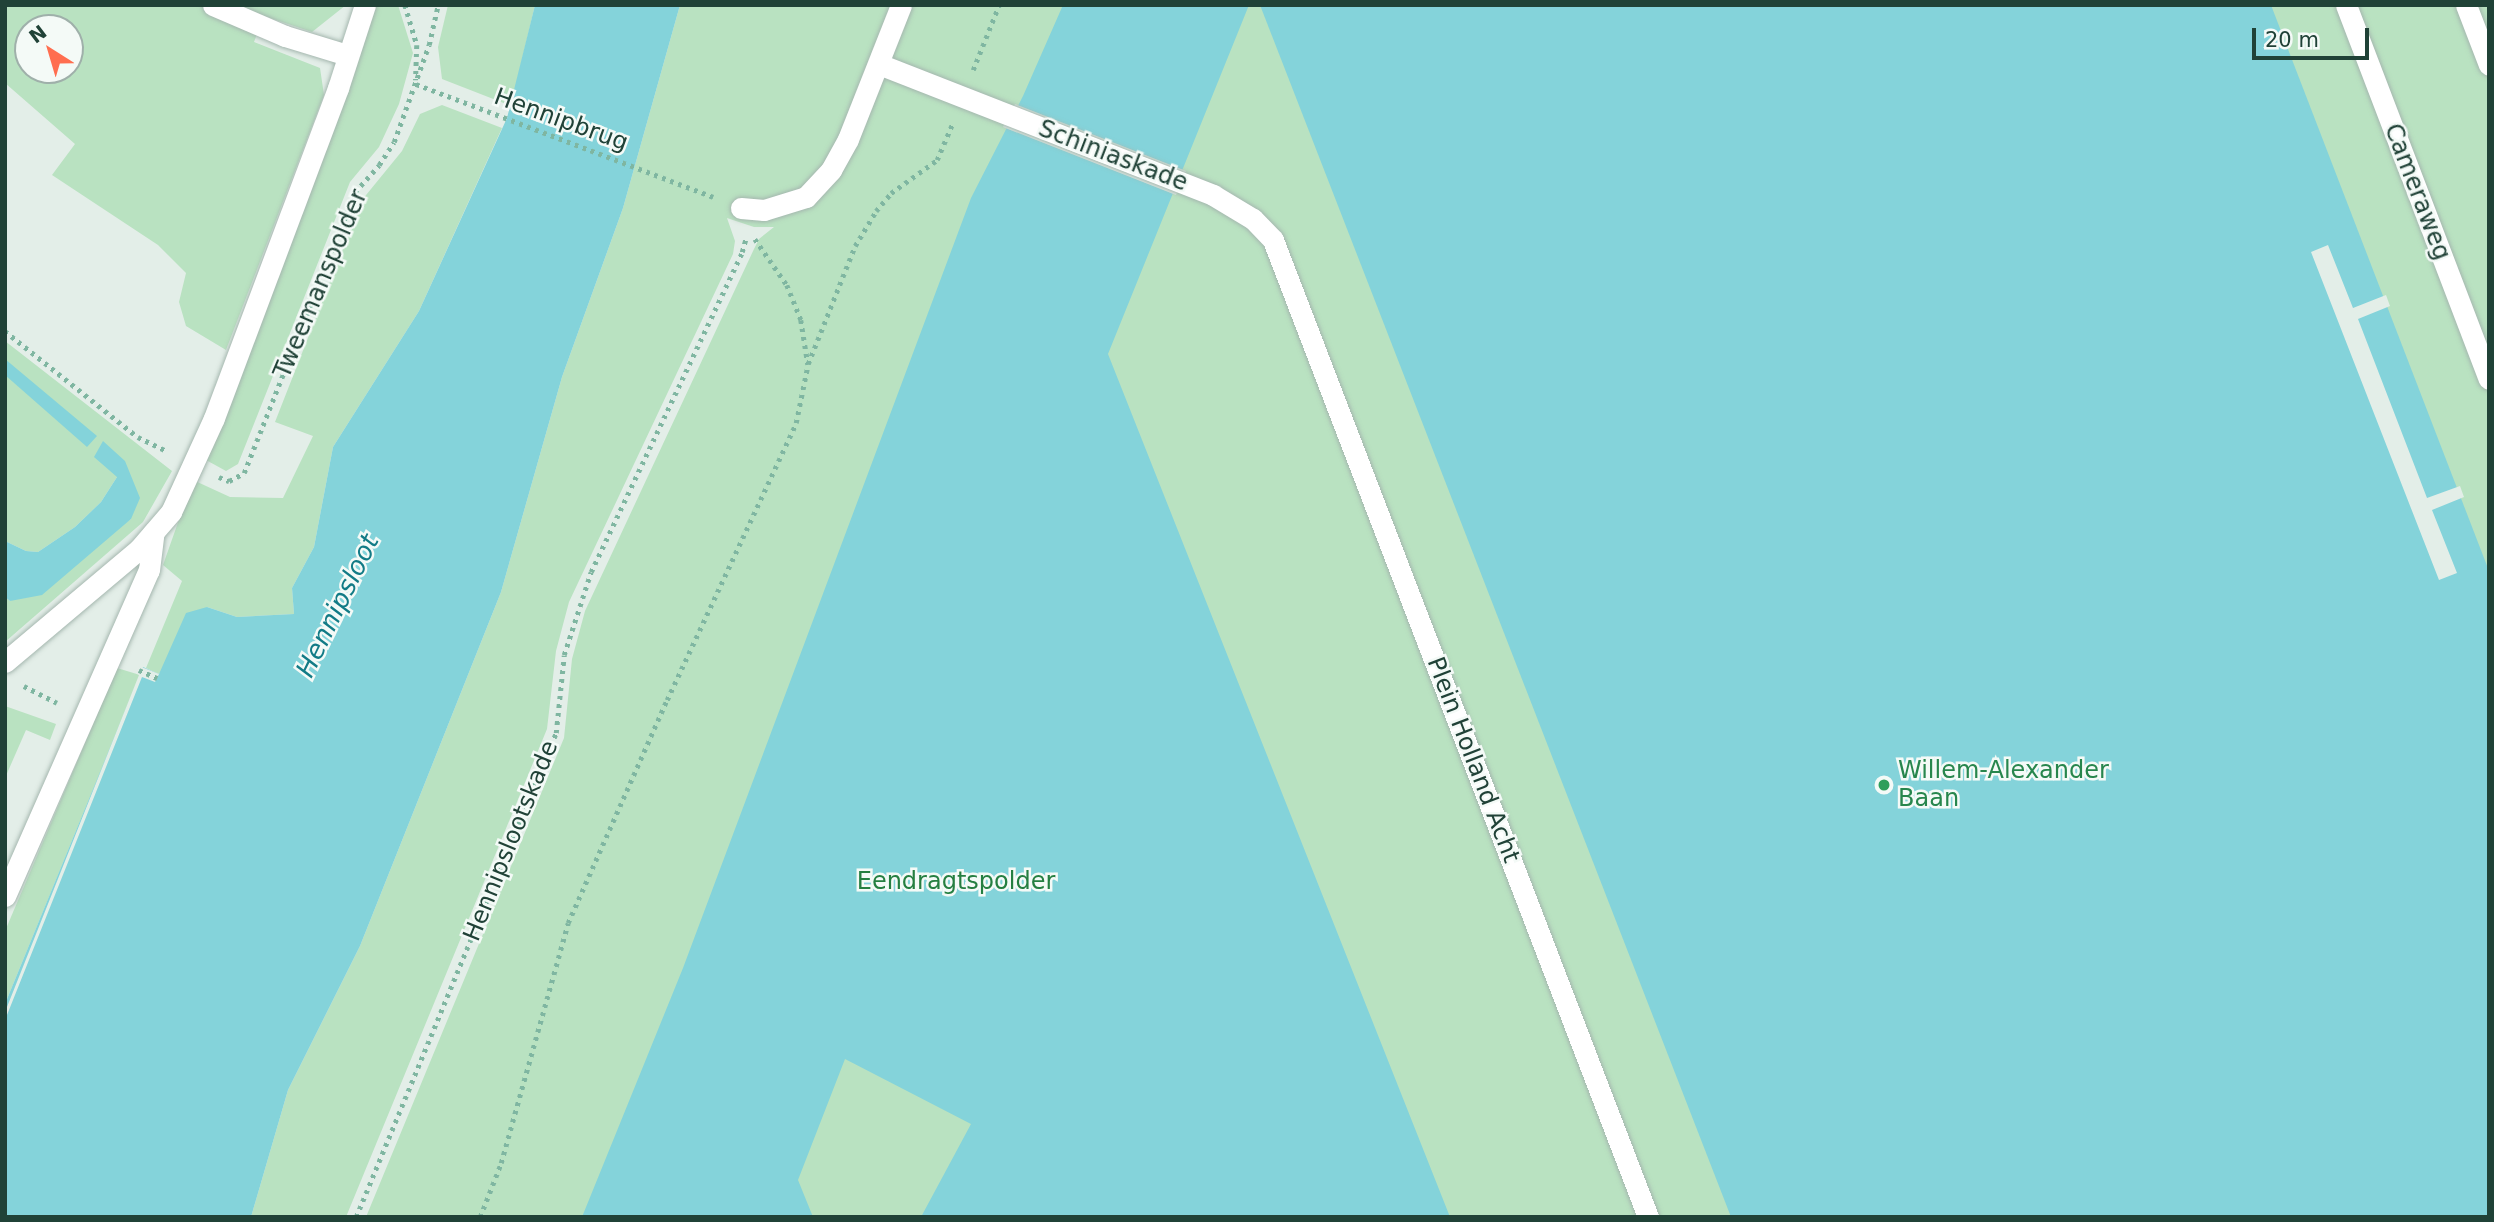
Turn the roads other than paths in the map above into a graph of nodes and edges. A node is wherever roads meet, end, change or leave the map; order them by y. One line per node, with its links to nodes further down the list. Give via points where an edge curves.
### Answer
1 (214, 5): 6 (street, via 285,36)
2 (365, 5): 6 (street, Tweemanspolder)
3 (901, 5): 7 (street)
4 (2346, 5): 11 (street, Cameraweg)
5 (2466, 5): 8 (street)
6 (347, 55): 12 (street, Tweemanspolder, via 219,405 171,512)
7 (879, 64): 9 (street, via 831,170 806,197 764,210); 10 (street, Schiniaskade, via 1213,195 1253,219 1273,240)
8 (2489, 65)
9 (741, 208)
10 (1297, 304): 15 (street, Plein Holland Acht)
11 (2489, 379)
12 (154, 532): 13 (street, Tweemanspolder); 14 (street, via 149,570)
13 (5, 662)
14 (5, 896)
15 (1648, 1217)

